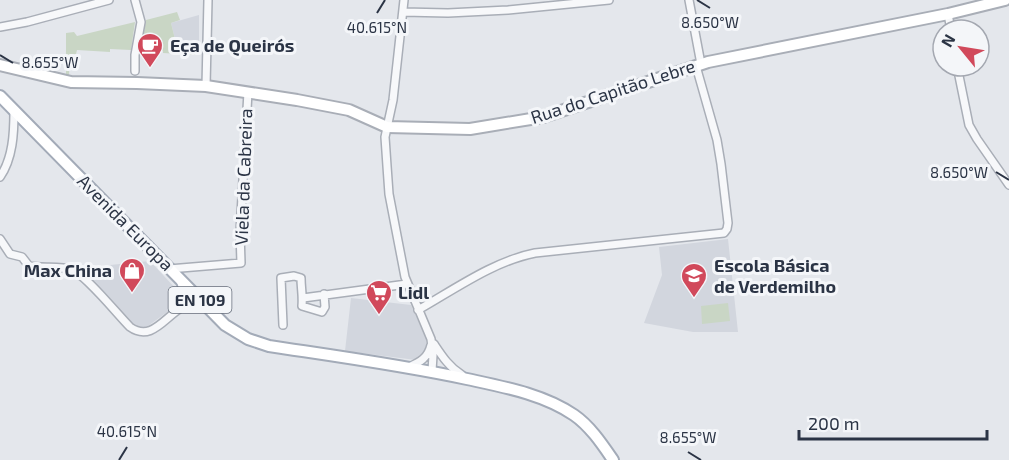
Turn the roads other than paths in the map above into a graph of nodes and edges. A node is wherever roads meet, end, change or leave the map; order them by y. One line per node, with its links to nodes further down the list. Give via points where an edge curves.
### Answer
1 (110, 0): 12 (street)
2 (135, 0): 15 (street, via 141,22)
3 (208, 0): 17 (street)
4 (404, 0): 9 (street)
5 (609, 0): 9 (street, via 508,10)
6 (689, 0): 14 (street)
7 (1005, 0): 8 (main road, Rua do Capitão Lebre)
8 (976, 4): 10 (main road, Rua do Capitão Lebre)
9 (403, 12): 21 (street)
10 (948, 14): 11 (street); 14 (main road, Rua do Capitão Lebre)
11 (949, 18)
12 (0, 27)
13 (0, 65): 17 (main road, Rua do Capitão Lebre, via 71,82)
14 (698, 65): 21 (main road, Rua do Capitão Lebre, via 543,117 470,129); 32 (street, via 722,164 728,224 724,232 521,256 505,261)
15 (135, 71)
16 (959, 78): 23 (street, via 969,125)
17 (206, 86): 18 (main road, Rua do Capitão Lebre)
18 (248, 92): 21 (main road, Rua do Capitão Lebre, via 349,110); 25 (street, Viela da Cabreira, via 241,263)
19 (0, 96): 20 (main road, Avenida Europa / EN 109)
20 (14, 111): 22 (street, via 10,156); 25 (main road, Avenida Europa / EN 109)
21 (387, 127): 27 (street, via 389,194)
22 (0, 177)
23 (1009, 183)
24 (0, 239): 31 (street, via 10,254 22,257 29,266 65,268 84,277 135,331 156,328)
25 (169, 268): 26 (main road, Avenida Europa / EN 109)
26 (178, 278): 30 (main road, Avenida Europa / EN 109); 31 (street, via 184,291)
27 (407, 284): 28 (street); 32 (street)
28 (324, 294): 29 (street); 29 (street, via 322,312 302,306)
29 (303, 298): 33 (street, via 302,278 281,278)
30 (205, 305): 31 (street); 36 (main road, Avenida Europa / EN 109, via 225,325 269,346)
31 (183, 307)
32 (418, 310): 34 (street)
33 (283, 325)
34 (431, 339): 35 (street); 36 (street, via 427,356); 37 (street)
35 (441, 355): 37 (street); 38 (street)
36 (409, 367): 37 (main road, Avenida Europa / EN 109)
37 (432, 371): 38 (main road, Avenida Europa / EN 109)
38 (469, 379): 39 (main road, EN 109, via 551,402 576,416)
39 (613, 460)

